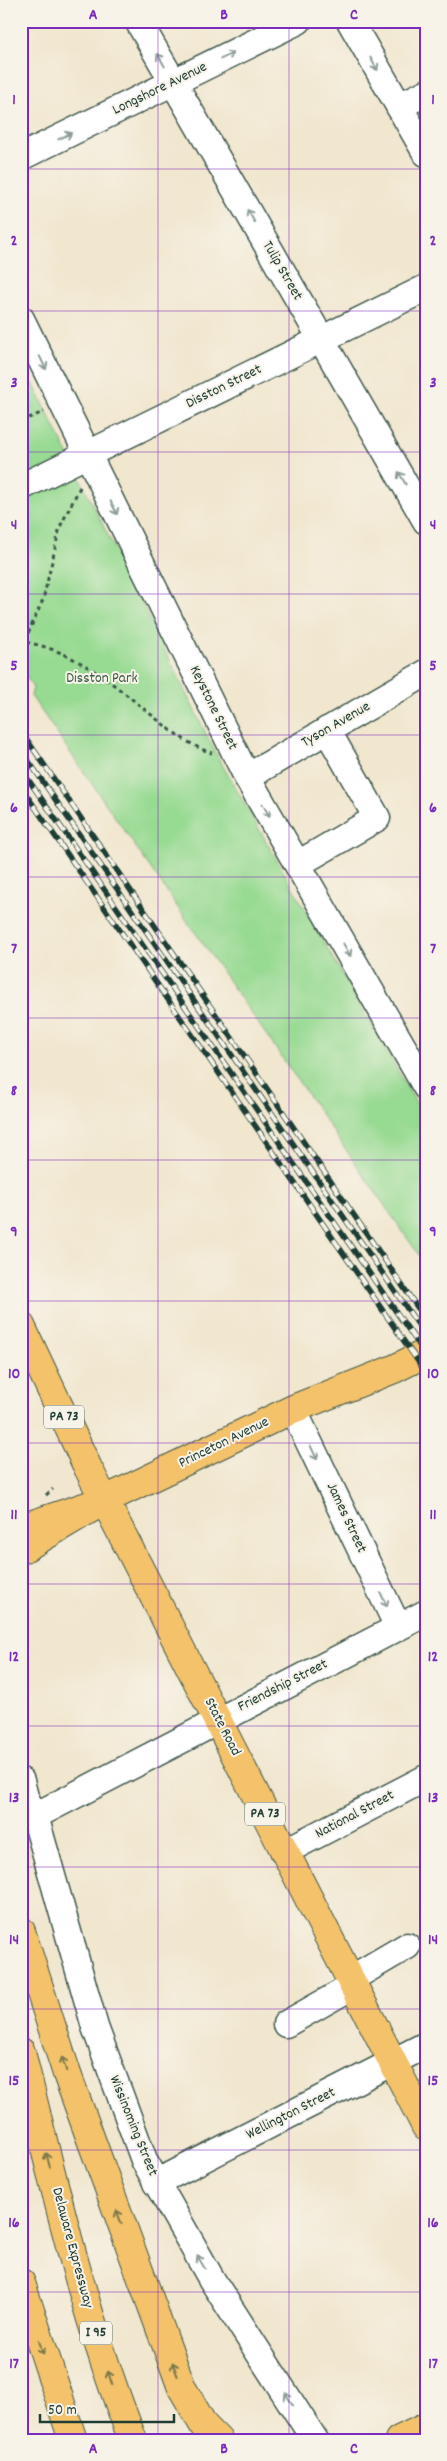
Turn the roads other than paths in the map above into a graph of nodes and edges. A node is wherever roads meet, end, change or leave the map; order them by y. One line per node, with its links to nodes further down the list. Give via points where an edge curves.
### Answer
1 (138, 21): 4 (street, Tulip Street, one-way to 1)
2 (298, 21): 4 (street, Longshore Avenue, one-way to 2)
3 (350, 21): 6 (street, one-way to 6)
4 (174, 82): 8 (street, Longshore Avenue, one-way to 4); 11 (street, Tulip Street, one-way to 4)
5 (426, 93): 6 (street)
6 (399, 106): 7 (street)
7 (426, 153)
8 (21, 157)
9 (426, 288): 11 (street, Disston Street)
10 (21, 319): 12 (street, Keystone Street, one-way to 12)
11 (322, 339): 12 (street, Disston Street); 14 (street, Tulip Street, one-way to 11)
12 (88, 454): 13 (street, Disston Street); 17 (street, Keystone Street, one-way to 17)
13 (21, 487)
14 (426, 521)
15 (426, 672): 16 (street, Tyson Avenue)
16 (327, 730): 17 (street, Tyson Avenue); 18 (street, via 377,818)
17 (247, 777): 18 (street, Keystone Street, one-way to 18)
18 (298, 864): 19 (street, Keystone Street, one-way to 19)
19 (426, 1087)
20 (21, 1326): 23 (main road, State Road / PA 73)
21 (426, 1353): 22 (main road, Princeton Avenue)
22 (293, 1409): 23 (main road, Princeton Avenue); 27 (street, James Street, one-way to 27)
23 (105, 1500): 24 (main road, Princeton Avenue); 25 (main road); 28 (main road, State Road / PA 73)
24 (21, 1528)
25 (21, 1550)
26 (426, 1613): 27 (street, Friendship Street)
27 (398, 1627): 28 (street, Friendship Street)
28 (218, 1720): 31 (street, Friendship Street); 32 (main road, State Road / PA 73)
29 (426, 1778): 32 (street, National Street)
30 (21, 1781): 31 (street, Wissinoming Street)
31 (34, 1816): 41 (street, Wissinoming Street, via 95,2027 144,2160)
32 (284, 1852): 35 (main road, State Road / PA 73)
33 (21, 1931): 46 (main road, one-way to 33, via 204,2426 182,2388 67,2074)
34 (407, 1946): 35 (street)
35 (351, 1983): 36 (street); 39 (main road, State Road / PA 73)
36 (286, 2024)
37 (426, 2045): 39 (street, Wellington Street)
38 (21, 2052): 45 (main road, Delaware Expressway / I 95, one-way to 38, via 84,2295)
39 (392, 2062): 40 (main road, State Road / PA 73); 41 (street, Wellington Street)
40 (426, 2127)
41 (156, 2183): 47 (street, Wissinoming Street, one-way to 41, via 212,2280)
42 (21, 2283): 44 (main road, one-way to 44)
43 (426, 2427): 48 (main road)
44 (73, 2440)
45 (133, 2440)
46 (218, 2440)
47 (315, 2440)
48 (399, 2440)

